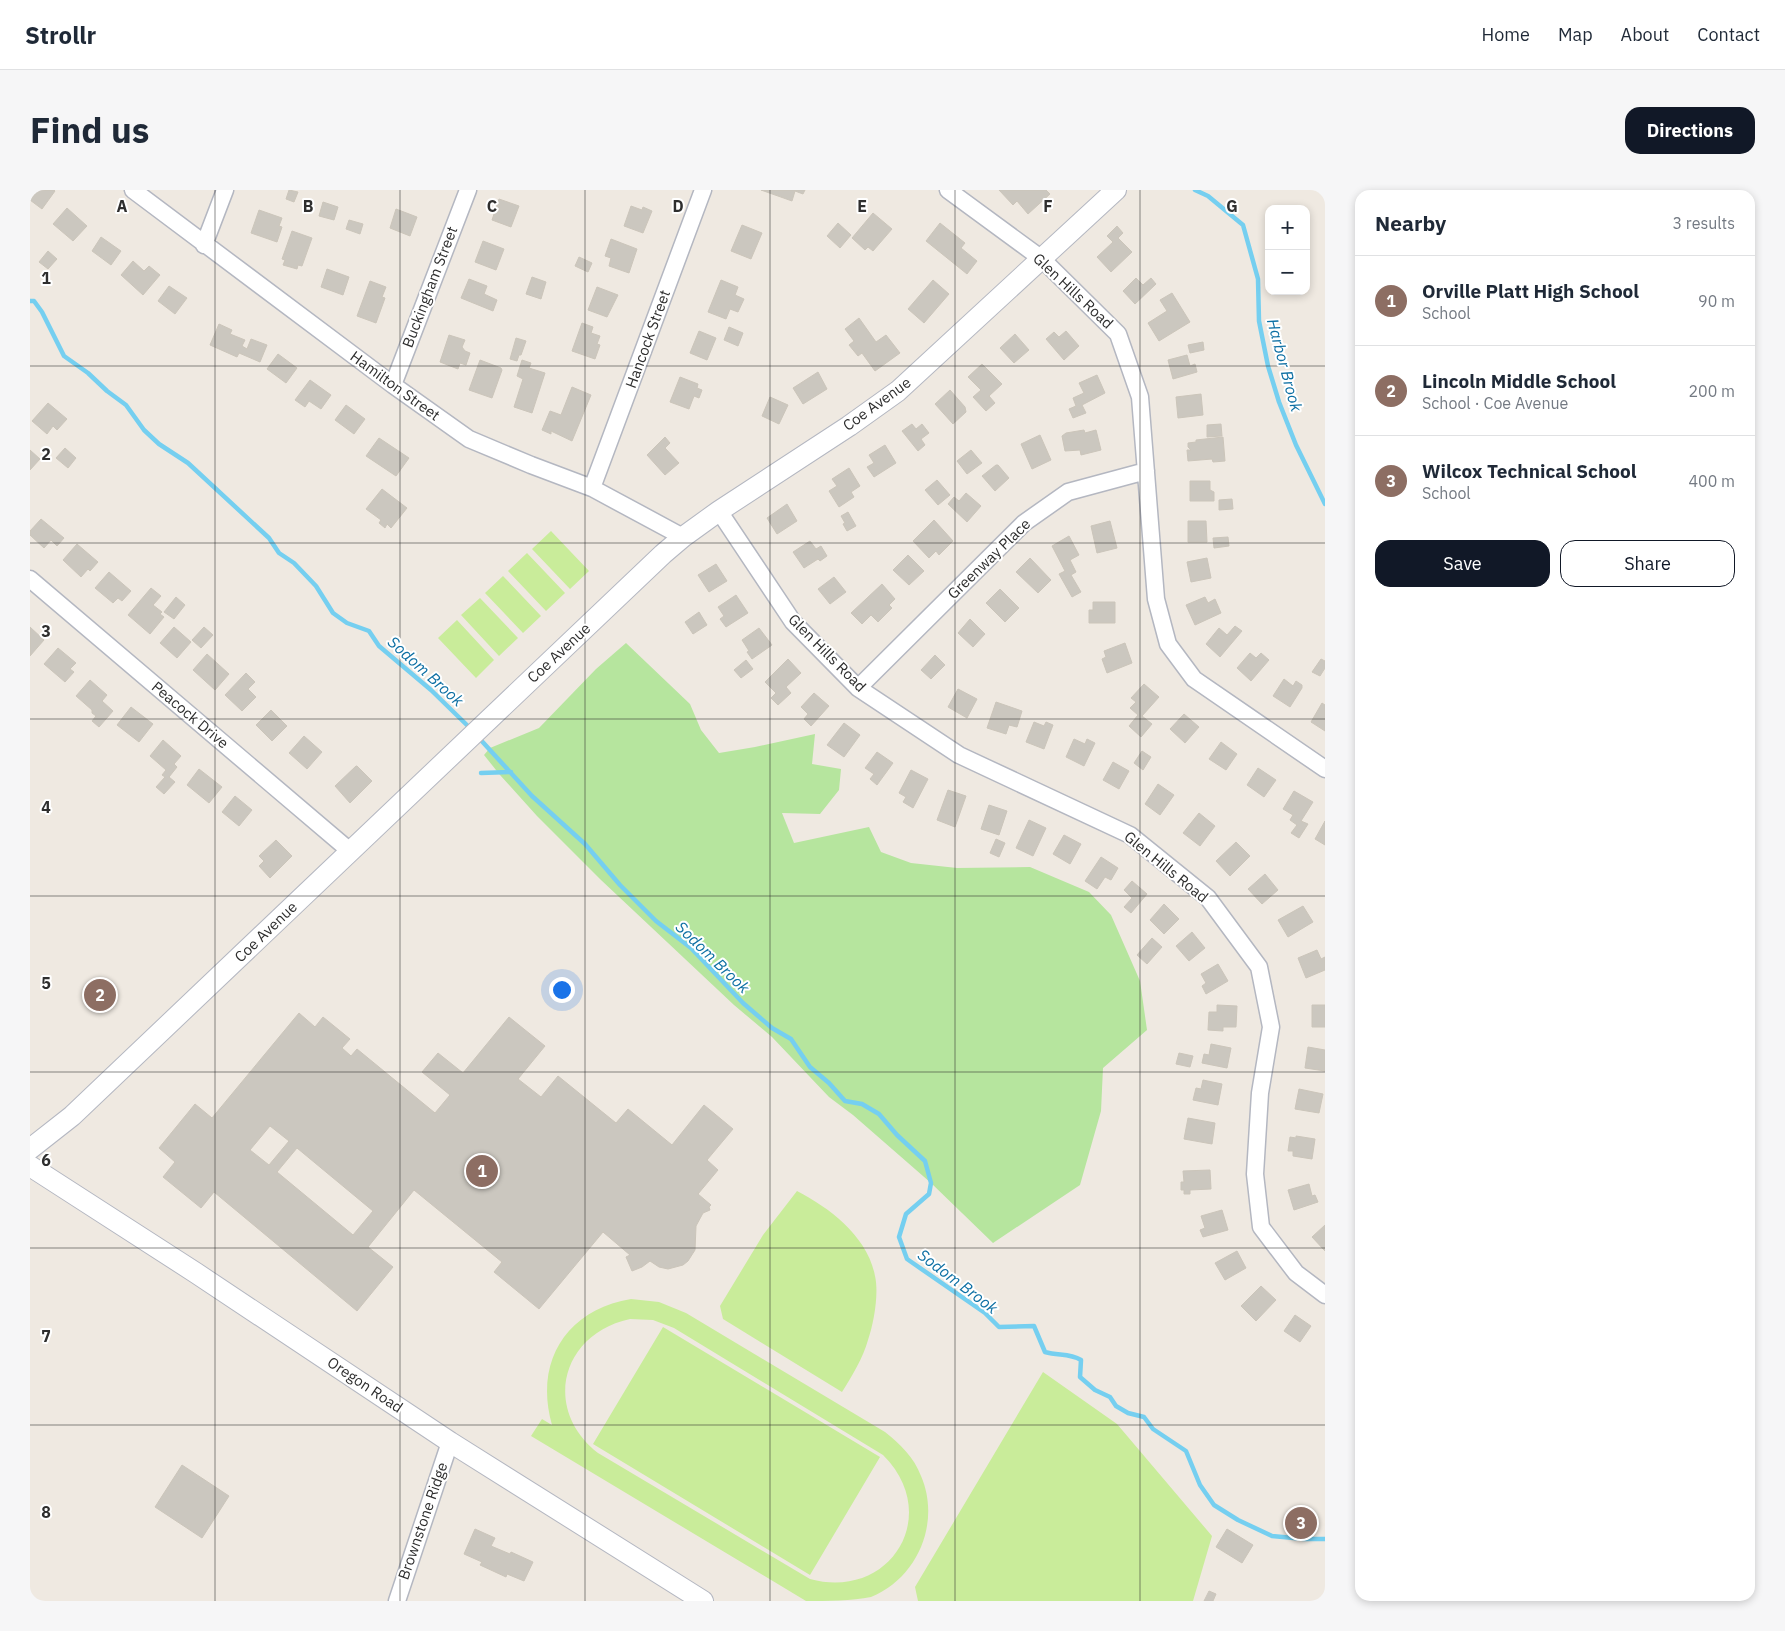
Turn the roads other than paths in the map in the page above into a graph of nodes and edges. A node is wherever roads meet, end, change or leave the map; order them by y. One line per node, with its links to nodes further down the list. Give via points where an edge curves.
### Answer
1 (133, 190): 7 (street, Hamilton Street)
2 (225, 190): 7 (street)
3 (468, 190): 9 (street, Buckingham Street)
4 (703, 190): 11 (street, Hancock Street)
5 (948, 190): 8 (street, Glen Hills Road)
6 (1111, 195): 8 (street, Coe Avenue)
7 (204, 245): 9 (street, Hamilton Street)
8 (1042, 259): 10 (street, Glen Hills Road, via 1118,334 1140,397); 12 (street, Coe Avenue, via 898,392)
9 (393, 385): 11 (street, Hamilton Street, via 469,439)
10 (1146, 471): 15 (street, Greenway Place, via 1068,492 1024,523); 16 (street, Glen Hills Road, via 1156,599 1168,644 1194,679)
11 (592, 488): 13 (street, Hamilton Street)
12 (719, 510): 13 (street, Coe Avenue); 15 (street, Glen Hills Road, via 793,622)
13 (683, 537): 17 (street, Coe Avenue)
14 (30, 579): 17 (street, Peacock Drive)
15 (858, 688): 20 (street, Glen Hills Road, via 959,755 1130,835 1208,898 1259,967 1271,1027 1260,1093 1255,1174 1261,1227 1296,1273)
16 (1325, 769)
17 (350, 851): 18 (street, Coe Avenue, via 72,1116)
18 (30, 1149)
19 (30, 1166): 21 (street, Oregon Road)
20 (1325, 1295)
21 (450, 1442): 22 (street, Brownstone Ridge); 23 (street, Oregon Road)
22 (397, 1601)
23 (703, 1601)

